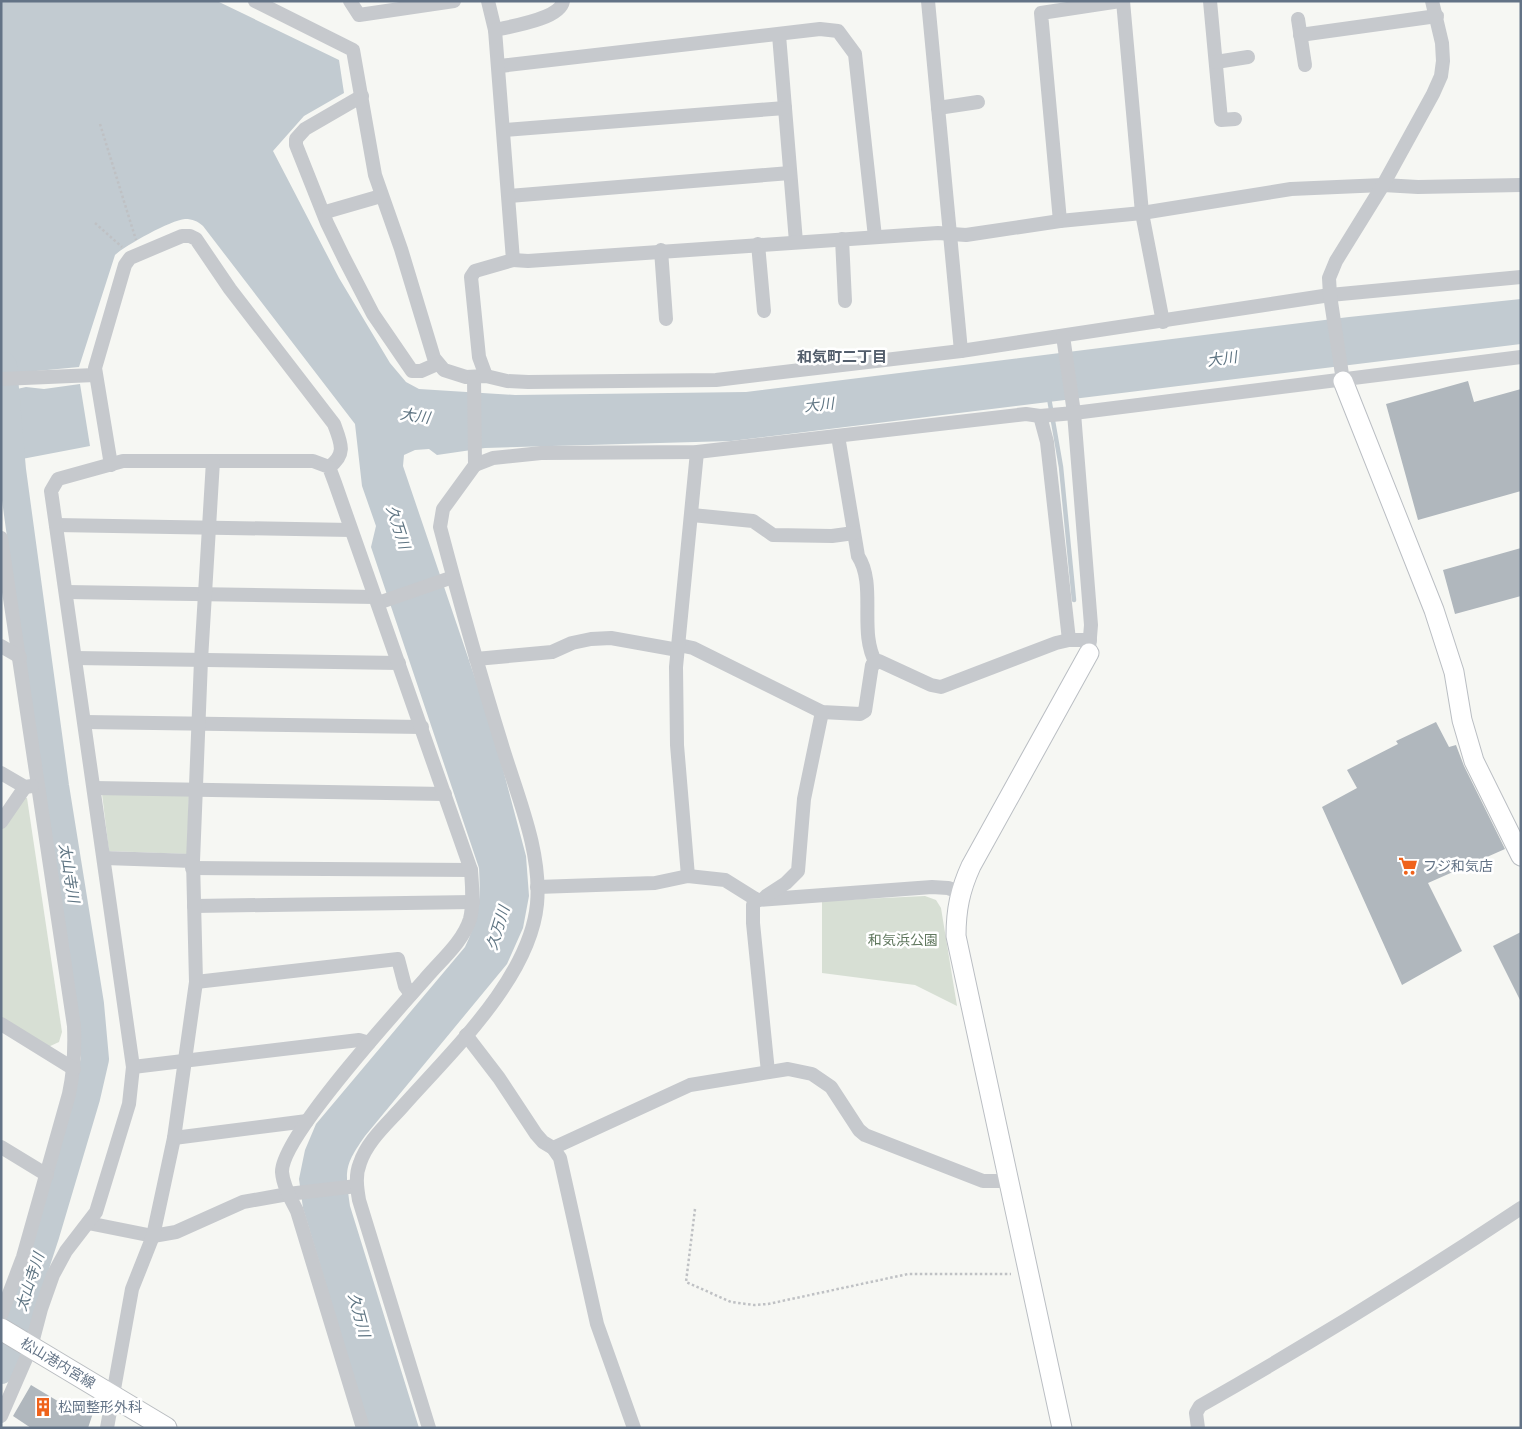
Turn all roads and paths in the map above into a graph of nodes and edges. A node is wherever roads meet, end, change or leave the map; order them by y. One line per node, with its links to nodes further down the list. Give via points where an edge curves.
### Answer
1 (255, 1): 19 (street, via 353,50)
2 (350, 1): 3 (street, via 359,14)
3 (454, 1)
4 (488, 1): 12 (street)
5 (563, 1): 12 (street, via 552,15)
6 (928, 1): 22 (street)
7 (1122, 1): 32 (street); 33 (street, via 1041,13)
8 (1432, 1): 10 (street)
9 (1213, 2): 16 (street)
10 (1437, 16): 14 (street); 27 (street, via 1443,61 1441,76)
11 (1298, 19): 14 (street)
12 (495, 30): 18 (street)
13 (779, 35): 18 (street); 21 (street); 36 (street, via 820,29 838,31 855,54)
14 (1300, 35): 17 (street)
15 (1248, 57): 16 (street)
16 (1216, 62): 23 (street, via 1221,120)
17 (1305, 65)
18 (500, 66): 25 (street)
19 (362, 96): 29 (street); 53 (street, via 305,129 296,139 296,146 326,223 379,322 412,371)
20 (978, 102): 22 (street)
21 (785, 108): 25 (street); 26 (street)
22 (938, 108): 35 (street)
23 (1235, 119)
24 (100, 124): 38 (path)
25 (504, 130): 30 (street)
26 (790, 173): 30 (street); 39 (street)
27 (1383, 185): 28 (street); 32 (street, via 1291,190); 45 (street, via 1336,261 1330,278)
28 (1521, 186)
29 (381, 196): 31 (street); 53 (street)
30 (509, 196): 43 (street)
31 (329, 211)
32 (1142, 213): 33 (street); 49 (street)
33 (1060, 221): 35 (street)
34 (95, 223): 41 (path)
35 (951, 234): 36 (street); 51 (street)
36 (875, 237): 37 (street)
37 (842, 239): 39 (street); 46 (street)
38 (136, 241)
39 (796, 242): 40 (street)
40 (758, 244): 42 (street); 47 (street)
41 (123, 248)
42 (661, 250): 43 (street); 48 (street)
43 (513, 260): 57 (street, via 475,271 471,277 479,357)
44 (1521, 277): 45 (street)
45 (1331, 300): 49 (street); 55 (street)
46 (845, 301)
47 (764, 311)
48 (666, 319)
49 (1163, 322): 50 (street)
50 (1063, 339): 51 (street); 58 (street)
51 (961, 351): 57 (street, via 716,380)
52 (1521, 357): 55 (street)
53 (437, 364): 57 (street, via 444,370)
54 (95, 375): 56 (street); 64 (street); 65 (street, via 125,265 130,258 182,236 190,236 196,239 230,289 334,424 341,454)
55 (1342, 377): 58 (street); 96 (street, via 1437,618 1454,672 1462,720 1474,760)
56 (1, 378)
57 (478, 380): 62 (street)
58 (1070, 411): 59 (street); 78 (street, via 1091,625)
59 (1042, 416): 60 (street, via 1026,414); 76 (street)
60 (838, 436): 61 (street); 70 (street)
61 (697, 452): 62 (street, via 541,453); 66 (street)
62 (476, 460): 72 (street, via 443,509 440,527)
63 (214, 461): 64 (street, via 123,461); 65 (street, via 313,461); 68 (street)
64 (111, 464): 67 (street, via 58,479 51,491)
65 (329, 467): 69 (street)
66 (692, 515): 70 (street, via 753,521 773,535); 79 (street)
67 (56, 525): 68 (street); 73 (street)
68 (209, 528): 69 (street); 74 (street)
69 (351, 530): 75 (street)
70 (854, 533): 85 (street, via 865,578 869,651)
71 (1, 538): 80 (street)
72 (449, 578): 75 (street); 82 (street)
73 (66, 592): 74 (street); 81 (street)
74 (204, 594): 75 (street); 83 (street)
75 (380, 600): 84 (street)
76 (1069, 640): 78 (street); 85 (street, via 1022,654 941,687 879,661)
77 (1, 646): 80 (street)
78 (1089, 647): 103 (street)
79 (678, 648): 82 (street, via 610,638 591,639 552,652); 86 (street, via 693,648); 101 (street, via 677,745)
80 (20, 657): 91 (street)
81 (76, 658): 83 (street); 87 (street)
82 (476, 659): 102 (street, via 528,832)
83 (201, 660): 84 (street); 88 (street)
84 (399, 663): 89 (street)
85 (876, 663): 86 (street, via 872,666 865,711 860,714)
86 (822, 712): 100 (street, via 804,799)
87 (85, 722): 88 (street); 92 (street)
88 (198, 724): 89 (street); 93 (street)
89 (422, 727): 94 (street)
90 (1, 773): 91 (street)
91 (31, 786): 95 (street); 115 (street, via 74,1026)
92 (94, 788): 93 (street); 97 (street)
93 (195, 790): 94 (street); 98 (street)
94 (445, 794): 99 (street)
95 (1, 822)
96 (1521, 856)
97 (104, 858): 98 (street); 114 (street)
98 (192, 864): 99 (street); 107 (street)
99 (471, 870): 106 (street)
100 (798, 871): 104 (street, via 804,888); 105 (street, via 786,883)
101 (688, 876): 102 (street, via 655,883); 105 (street, via 725,880)
102 (537, 887): 111 (street, via 531,931 518,964)
103 (960, 892): 104 (street, via 932,887); 122 (street, via 956,936)
104 (811, 895): 105 (street)
105 (761, 898): 116 (street, via 753,905 752,911)
106 (473, 902): 107 (street); 109 (street, via 469,920 458,941)
107 (194, 906): 108 (street)
108 (196, 982): 109 (street, via 398,959 405,986); 113 (street)
109 (412, 994): 112 (street)
110 (1, 1024): 115 (street)
111 (466, 1035): 120 (street, via 536,1134); 123 (street, via 373,1140 359,1164)
112 (368, 1044): 113 (street, via 359,1040); 117 (street)
113 (184, 1061): 114 (street); 118 (street)
114 (133, 1067): 127 (street, via 129,1104 96,1212)
115 (74, 1069): 121 (street)
116 (768, 1072): 120 (street, via 690,1085); 122 (street, via 788,1069 812,1074 831,1087 864,1135 983,1181)
117 (307, 1121): 118 (street); 124 (street, via 284,1161 283,1180)
118 (174, 1138): 128 (street)
119 (1, 1147): 121 (street)
120 (553, 1148): 138 (street, via 564,1170 597,1324)
121 (47, 1175): 130 (street)
122 (1009, 1182): 129 (street)
123 (353, 1187): 124 (street); 137 (street)
124 (293, 1193): 128 (street, via 243,1202 176,1232); 136 (street)
125 (1521, 1208): 140 (street, via 1319,1338 1200,1406 1196,1413)
126 (695, 1209): 129 (path, via 686,1282 731,1302 768,1304 908,1274)
127 (88, 1223): 128 (street); 131 (street, via 66,1251 54,1274)
128 (153, 1236): 132 (street, via 132,1289)
129 (1028, 1274): 139 (street)
130 (2, 1325): 131 (main road, 松山港内宮線)
131 (28, 1345): 132 (main road, 松山港内宮線); 133 (street)
132 (113, 1397): 134 (street); 135 (main road, 松山港内宮線)
133 (1, 1416)
134 (107, 1428)
135 (166, 1428)
136 (363, 1428)
137 (429, 1428)
138 (634, 1428)
139 (1062, 1428)
140 (1198, 1428)

